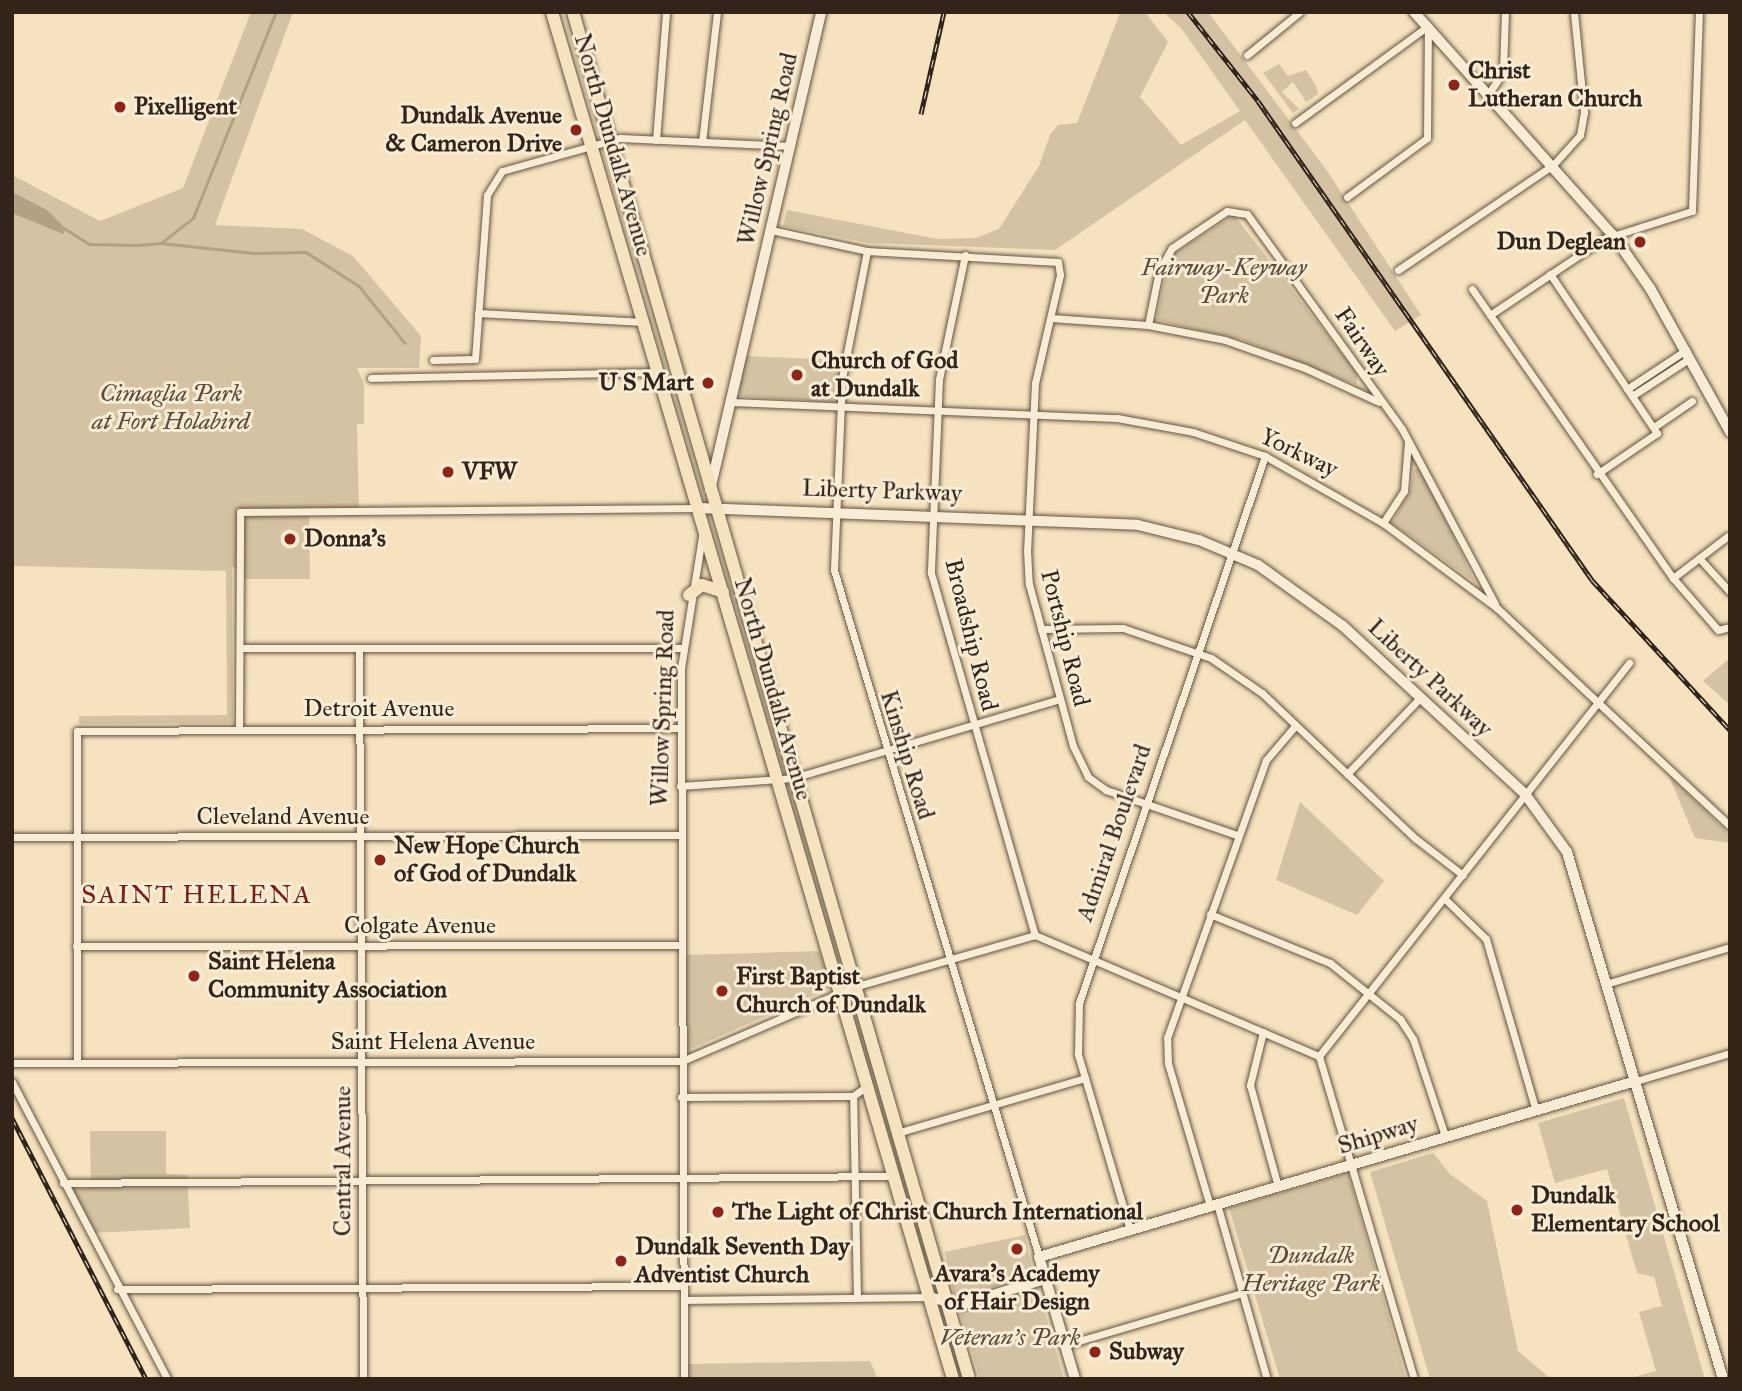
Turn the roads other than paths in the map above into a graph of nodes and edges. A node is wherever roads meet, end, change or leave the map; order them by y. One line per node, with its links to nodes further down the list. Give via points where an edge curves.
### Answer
1 (552, 12): 18 (main road, North Dundalk Avenue)
2 (573, 12): 15 (main road, North Dundalk Avenue)
3 (666, 12): 16 (street)
4 (717, 12): 17 (street)
5 (821, 12): 19 (street, Willow Spring Road)
6 (1300, 12): 12 (street)
7 (1414, 12): 11 (street)
8 (1505, 12): 13 (street, via 1503,72)
9 (1574, 12): 20 (street, via 1584,124 1569,152)
10 (1699, 12): 23 (street, via 1692,211)
11 (1428, 26): 13 (street); 14 (street); 21 (street, via 1427,138)
12 (1247, 55)
13 (1489, 93): 20 (street)
14 (1294, 123)
15 (611, 140): 16 (street); 18 (street); 50 (main road, North Dundalk Avenue)
16 (656, 140): 17 (street)
17 (702, 142): 19 (street)
18 (591, 146): 29 (street, via 508,168 494,177 487,195); 32 (main road, North Dundalk Avenue)
19 (791, 146): 22 (street, Willow Spring Road)
20 (1553, 165): 23 (street); 26 (street)
21 (1347, 197)
22 (771, 230): 24 (street); 40 (street, Willow Spring Road)
23 (1613, 234): 27 (street); 34 (street)
24 (867, 251): 25 (street); 42 (street, Kinship Road, via 847,341)
25 (965, 255): 31 (street, Portship Road, via 1058,262); 43 (street, Broadship Road)
26 (1398, 271)
27 (1550, 274): 30 (street); 38 (street)
28 (1472, 289): 30 (street)
29 (478, 313): 32 (street); 35 (street, via 475,359)
30 (1490, 316): 49 (street)
31 (1051, 318): 33 (street); 44 (street, Portship Road)
32 (644, 322): 36 (main road, North Dundalk Avenue)
33 (1148, 325): 41 (street, via 1271,355); 41 (street, Fairway, via 1159,271 1172,248 1227,211 1242,211)
34 (1688, 354): 38 (street); 46 (street)
35 (433, 360)
36 (659, 372): 37 (street); 51 (main road, North Dundalk Avenue)
37 (371, 378)
38 (1630, 393): 45 (street)
39 (1692, 401): 45 (street)
40 (732, 402): 42 (street, Yorkway); 50 (street, Willow Spring Road)
41 (1380, 403): 47 (street, Fairway)
42 (840, 407): 43 (street, Yorkway); 52 (street, Kinship Road)
43 (935, 412): 44 (street, Yorkway); 53 (street, Broadship Road)
44 (1032, 415): 48 (street, Yorkway, via 1143,422); 54 (street, Portship Road)
45 (1654, 427): 49 (street, via 1657,433)
46 (1729, 431)
47 (1408, 441): 55 (street, via 1404,491); 64 (street, Fairway)
48 (1265, 456): 55 (street, Yorkway); 58 (street, Admiral Boulevard)
49 (1597, 474): 60 (street)
50 (710, 492): 51 (main road, North Dundalk Avenue)
51 (707, 507): 52 (street, Liberty Parkway); 56 (main road, North Dundalk Avenue); 67 (street, via 240,512); 82 (main road, North Dundalk Avenue)
52 (835, 510): 53 (street, Liberty Parkway); 80 (street, Kinship Road, via 836,578)
53 (930, 513): 54 (street, Liberty Parkway); 75 (street, Broadship Road, via 931,573)
54 (1028, 517): 58 (street, Liberty Parkway, via 1138,525); 66 (street, Portship Road, via 1028,577)
55 (1382, 523): 64 (street, Yorkway)
56 (704, 526): 61 (main road, North Dundalk Avenue); 63 (street, Willow Spring Road)
57 (1728, 536): 59 (street)
58 (1231, 553): 70 (street, Admiral Boulevard); 72 (street, Liberty Parkway, via 1301,591)
59 (1699, 558): 60 (street); 62 (street)
60 (1673, 578): 65 (street, via 1718,630)
61 (723, 592): 63 (main road, via 702,584); 83 (main road, North Dundalk Avenue)
62 (1730, 592)
63 (689, 595): 69 (street, Willow Spring Road)
64 (1497, 608): 74 (street, Yorkway)
65 (1730, 627)
66 (1041, 629): 70 (street, via 1113,627); 73 (street, Portship Road)
67 (241, 648): 68 (street); 79 (street)
68 (359, 648): 69 (street); 77 (street, Central Avenue)
69 (682, 648): 78 (street, Willow Spring Road)
70 (1196, 650): 76 (street, via 1241,677); 86 (street, Admiral Boulevard)
71 (1629, 663): 74 (street)
72 (1420, 698): 81 (street); 85 (street, Liberty Parkway)
73 (1060, 699): 75 (street); 86 (street, Portship Road, via 1088,777 1106,790)
74 (1599, 699): 85 (street); 87 (street, Yorkway)
75 (974, 724): 80 (street); 96 (street, Broadship Road)
76 (1295, 726): 81 (street); 89 (street, via 1266,760)
77 (360, 728): 78 (street, Detroit Avenue); 79 (street, Detroit Avenue); 90 (street, Central Avenue)
78 (681, 728): 84 (street, Willow Spring Road)
79 (239, 730): 92 (street, Detroit Avenue, via 77,731)
80 (886, 750): 82 (street); 102 (street, Kinship Road)
81 (1347, 774): 93 (street)
82 (793, 778): 83 (street); 104 (main road, North Dundalk Avenue)
83 (778, 781): 84 (street); 105 (main road, North Dundalk Avenue)
84 (680, 786): 88 (street, Willow Spring Road)
85 (1525, 794): 93 (street); 103 (street, Liberty Parkway, via 1567,852)
86 (1144, 803): 89 (street, Portship Road); 101 (street, Admiral Boulevard)
87 (1730, 826)
88 (680, 835): 90 (street, Cleveland Avenue); 98 (street, Willow Spring Road)
89 (1237, 835): 95 (street)
90 (361, 836): 92 (street, Cleveland Avenue); 97 (street, Central Avenue)
91 (12, 837): 92 (street, Cleveland Avenue)
92 (76, 837): 99 (street)
93 (1463, 875): 94 (street)
94 (1445, 899): 106 (street); 122 (street, via 1486,939)
95 (1210, 914): 106 (street, via 1325,960); 107 (street)
96 (1035, 936): 101 (street); 102 (street, Saint Helena Avenue)
97 (361, 945): 98 (street, Colgate Avenue); 99 (street, Colgate Avenue); 111 (street, Central Avenue)
98 (681, 945): 112 (street, Willow Spring Road)
99 (76, 946): 113 (street)
100 (1730, 947): 103 (street)
101 (1091, 958): 107 (street); 115 (street, Admiral Boulevard, via 1077,1021)
102 (949, 961): 104 (street, Saint Helena Avenue); 121 (street, Kinship Road)
103 (1609, 983): 116 (street, Liberty Parkway)
104 (854, 987): 105 (street, Saint Helena Avenue); 123 (main road, North Dundalk Avenue)
105 (840, 993): 112 (street, Saint Helena Avenue); 118 (main road, North Dundalk Avenue)
106 (1369, 993): 110 (street); 124 (street, via 1409,1031)
107 (1182, 997): 108 (street); 132 (street, via 1167,1038 1168,1063)
108 (1264, 1032): 110 (street); 131 (street, via 1250,1085)
109 (1730, 1053): 116 (street, Shipway)
110 (1320, 1056): 125 (street)
111 (362, 1061): 112 (street, Saint Helena Avenue); 113 (street, Saint Helena Avenue); 129 (street, Central Avenue)
112 (682, 1061): 120 (street, Willow Spring Road)
113 (77, 1062): 114 (street, Saint Helena Avenue)
114 (12, 1063)
115 (1085, 1077): 121 (street); 133 (street, Admiral Boulevard)
116 (1636, 1081): 122 (street, Shipway); 153 (street, Liberty Parkway)
117 (12, 1082): 130 (street)
118 (868, 1085): 119 (street); 126 (main road, North Dundalk Avenue)
119 (853, 1096): 120 (street); 127 (street)
120 (681, 1097): 128 (street, Willow Spring Road)
121 (990, 1106): 123 (street); 134 (street, Kinship Road)
122 (1536, 1111): 124 (street, Shipway)
123 (897, 1133): 143 (main road, North Dundalk Avenue)
124 (1445, 1136): 125 (street, Shipway)
125 (1352, 1166): 131 (street, Shipway); 152 (street)
126 (894, 1176): 127 (street); 140 (main road, North Dundalk Avenue)
127 (854, 1178): 128 (street); 141 (street)
128 (683, 1181): 129 (street); 136 (street, Willow Spring Road)
129 (362, 1182): 130 (street); 138 (street, Central Avenue)
130 (63, 1183): 137 (street)
131 (1278, 1187): 132 (street, Shipway)
132 (1214, 1205): 133 (street, Shipway); 139 (street)
133 (1130, 1230): 134 (street, Shipway)
134 (1039, 1257): 135 (street)
135 (1045, 1279): 143 (street, via 960,1305); 144 (street)
136 (684, 1286): 138 (street); 142 (street, Willow Spring Road)
137 (117, 1289): 138 (street); 145 (street)
138 (363, 1289): 146 (street, Central Avenue)
139 (1242, 1293): 144 (street); 151 (street)
140 (929, 1297): 141 (street); 143 (street); 148 (main road, North Dundalk Avenue)
141 (857, 1298): 142 (street)
142 (684, 1300): 147 (street, Willow Spring Road)
143 (946, 1304): 149 (main road, North Dundalk Avenue)
144 (1065, 1345): 150 (street)
145 (167, 1379)
146 (363, 1379)
147 (684, 1379)
148 (953, 1379)
149 (969, 1379)
150 (1075, 1379)
151 (1266, 1379)
152 (1414, 1379)
153 (1723, 1379)

